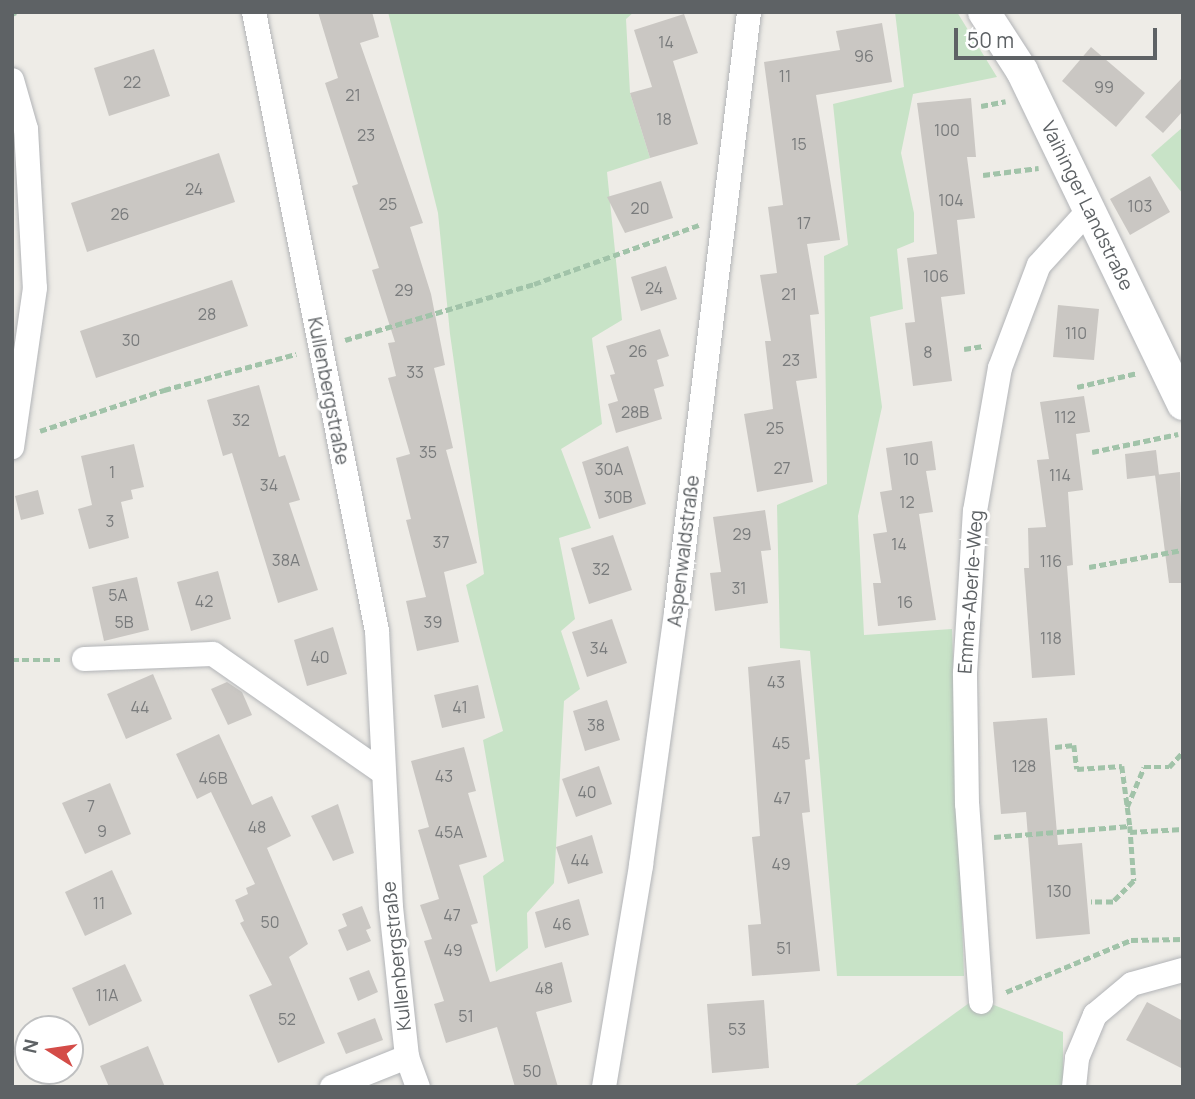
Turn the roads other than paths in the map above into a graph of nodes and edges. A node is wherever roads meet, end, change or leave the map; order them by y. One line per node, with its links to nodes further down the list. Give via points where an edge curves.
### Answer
1 (254, 12): 9 (street, Kullenbergstraße, via 377,631)
2 (749, 12): 15 (street, Aspenwaldstraße, via 727,215 643,852)
3 (984, 12): 5 (street, Vaihinger Landstraße, via 1022,71)
4 (12, 80): 7 (street, via 26,129 35,288)
5 (1089, 210): 6 (street, Vaihinger Landstraße); 11 (street, Emma-Aberle-Weg, via 1039,265 1000,368 975,511 965,673 969,839)
6 (1183, 404)
7 (13, 443)
8 (84, 659): 9 (street, via 213,654)
9 (382, 772): 12 (street, Kullenbergstraße)
10 (1183, 970): 16 (street, via 1132,984 1095,1015 1077,1058)
11 (981, 1002)
12 (407, 1057): 13 (street, Kullenbergstraße); 14 (street, Kullenbergstraße)
13 (332, 1087)
14 (418, 1087)
15 (604, 1087)
16 (1074, 1087)

